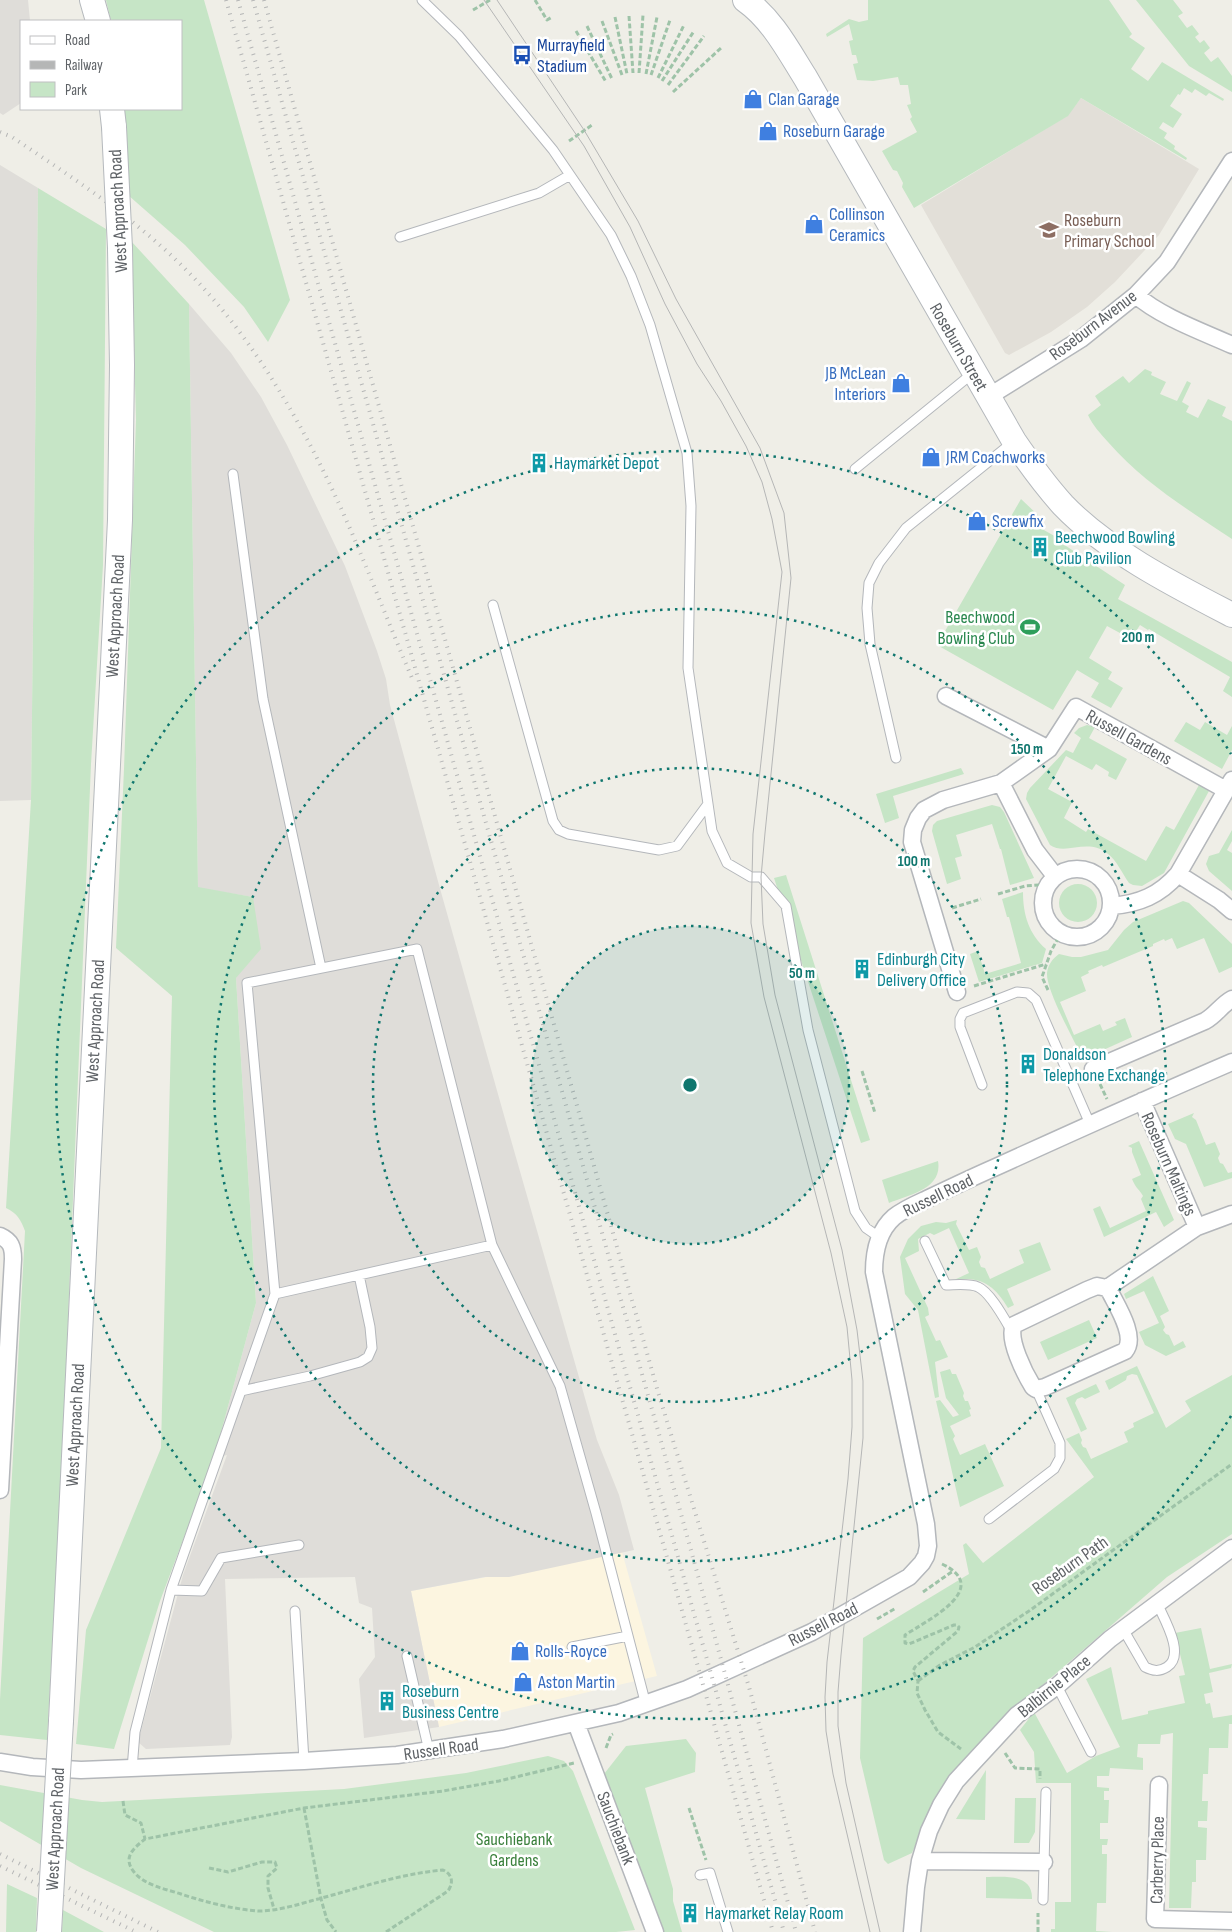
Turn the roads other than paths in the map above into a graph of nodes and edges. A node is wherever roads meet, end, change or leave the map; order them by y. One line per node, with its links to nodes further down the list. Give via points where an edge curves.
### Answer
1 (92, 0): 4 (street)
2 (422, 0): 7 (lane, via 459,36)
3 (758, 4): 11 (street, Roseburn Street, via 804,77)
4 (98, 20)
5 (113, 118): 74 (street, West Approach Road, bridge, via 120,248 120,520)
6 (1232, 161): 9 (street, Roseburn Avenue, via 1167,262)
7 (570, 175): 8 (lane, via 539,193); 23 (lane, via 611,235 631,276 650,325 686,453 691,506 688,668)
8 (400, 236)
9 (1136, 295): 10 (street, via 1163,313); 12 (street, Roseburn Avenue, via 1081,339)
10 (1232, 345)
11 (974, 372): 12 (street, Roseburn Street); 14 (lane)
12 (988, 397): 13 (street, Roseburn Street)
13 (1014, 441): 17 (street, Roseburn Street, via 1050,490 1080,521 1150,570); 20 (lane, via 906,528 868,583 867,619 871,651)
14 (855, 469)
15 (233, 474): 28 (lane, via 262,699)
16 (493, 605): 23 (lane, via 553,821 559,830 659,850 677,846)
17 (1232, 615)
18 (946, 696): 19 (street)
19 (1048, 749): 21 (street, Russell Gardens); 22 (street, Russell Gardens, via 1076,707)
20 (896, 758)
21 (1001, 783): 25 (street); 29 (street, Russell Gardens, via 933,804 924,810 913,830 912,842)
22 (1229, 785): 24 (street, Russell Gardens)
23 (708, 804): 39 (lane, via 712,831 727,863 751,877 761,877 786,906 808,1030 855,1211 866,1228)
24 (1178, 874): 26 (street, Russell Gardens, via 1165,888 1143,900); 27 (street)
25 (1052, 880): 26 (street, via 1073,869 1093,872 1107,886); 26 (street, via 1043,898 1044,913 1061,933 1078,937 1096,931 1108,918)
26 (1111, 906)
27 (1232, 911)
28 (320, 968): 41 (lane, via 417,948); 44 (lane, via 247,983)
29 (957, 992)
30 (1232, 1000): 32 (street, via 1205,1021)
31 (1232, 1062): 34 (street, Russell Road)
32 (1093, 1069)
33 (982, 1085): 35 (lane, via 960,1027 962,1015 1017,992 1028,992 1036,1000)
34 (1142, 1101): 35 (street, Russell Road); 37 (street, Roseburn Maltings)
35 (1090, 1124): 39 (street, Russell Road, via 905,1210)
36 (1232, 1214): 37 (street, Roseburn Maltings)
37 (1197, 1227): 43 (street, Roseburn Maltings)
38 (0, 1236): 48 (street, via 8,1239 13,1248 13,1259)
39 (879, 1237): 60 (street, Russell Road, via 874,1272 926,1524 926,1556 909,1577 834,1620)
40 (926, 1241): 45 (lane, via 946,1285 979,1287)
41 (492, 1245): 42 (lane); 56 (lane, via 560,1386)
42 (359, 1275): 44 (lane); 47 (lane, via 370,1327 372,1348 368,1356 360,1362 310,1376)
43 (1107, 1288): 45 (street, Roseburn Maltings, via 1097,1286 1087,1290 1019,1321); 46 (street, via 1130,1336 1128,1347)
44 (275, 1294): 47 (lane)
45 (1011, 1330): 46 (street, via 1012,1341)
46 (1036, 1389): 49 (lane, via 1060,1443 1060,1458 1054,1469)
47 (241, 1391): 52 (lane)
48 (0, 1490)
49 (989, 1519)
50 (299, 1545): 52 (lane, via 221,1558 202,1591)
51 (1232, 1548): 53 (street, Balbirnie Place)
52 (171, 1590): 66 (lane, via 135,1732)
53 (1157, 1603): 55 (street, Balbirnie Place); 55 (lane, via 1174,1645 1175,1655 1170,1665 1160,1671 1145,1667)
54 (295, 1610): 64 (lane)
55 (1123, 1629): 59 (street, Balbirnie Place)
56 (628, 1636): 57 (lane); 60 (lane)
57 (572, 1647)
58 (407, 1656): 62 (lane)
59 (1057, 1686): 63 (lane); 69 (street, Balbirnie Place, via 1017,1715 956,1780 929,1831)
60 (646, 1705): 61 (street, Russell Road)
61 (576, 1723): 62 (street, Russell Road); 75 (street, Sauchiebank)
62 (429, 1751): 64 (street, Russell Road)
63 (1091, 1752)
64 (304, 1761): 66 (street, Russell Road)
65 (0, 1762): 66 (street, Russell Road, via 81,1770)
66 (132, 1769)
67 (1159, 1785): 73 (street, Carberry Place, via 1155,1919)
68 (1046, 1792): 70 (lane)
69 (920, 1861): 70 (street); 77 (street, Balbirnie Place)
70 (1044, 1862): 72 (lane)
71 (700, 1875): 76 (lane, via 710,1873)
72 (1043, 1900)
73 (1232, 1921)
74 (49, 1932)
75 (655, 1932)
76 (728, 1932)
77 (912, 1932)

